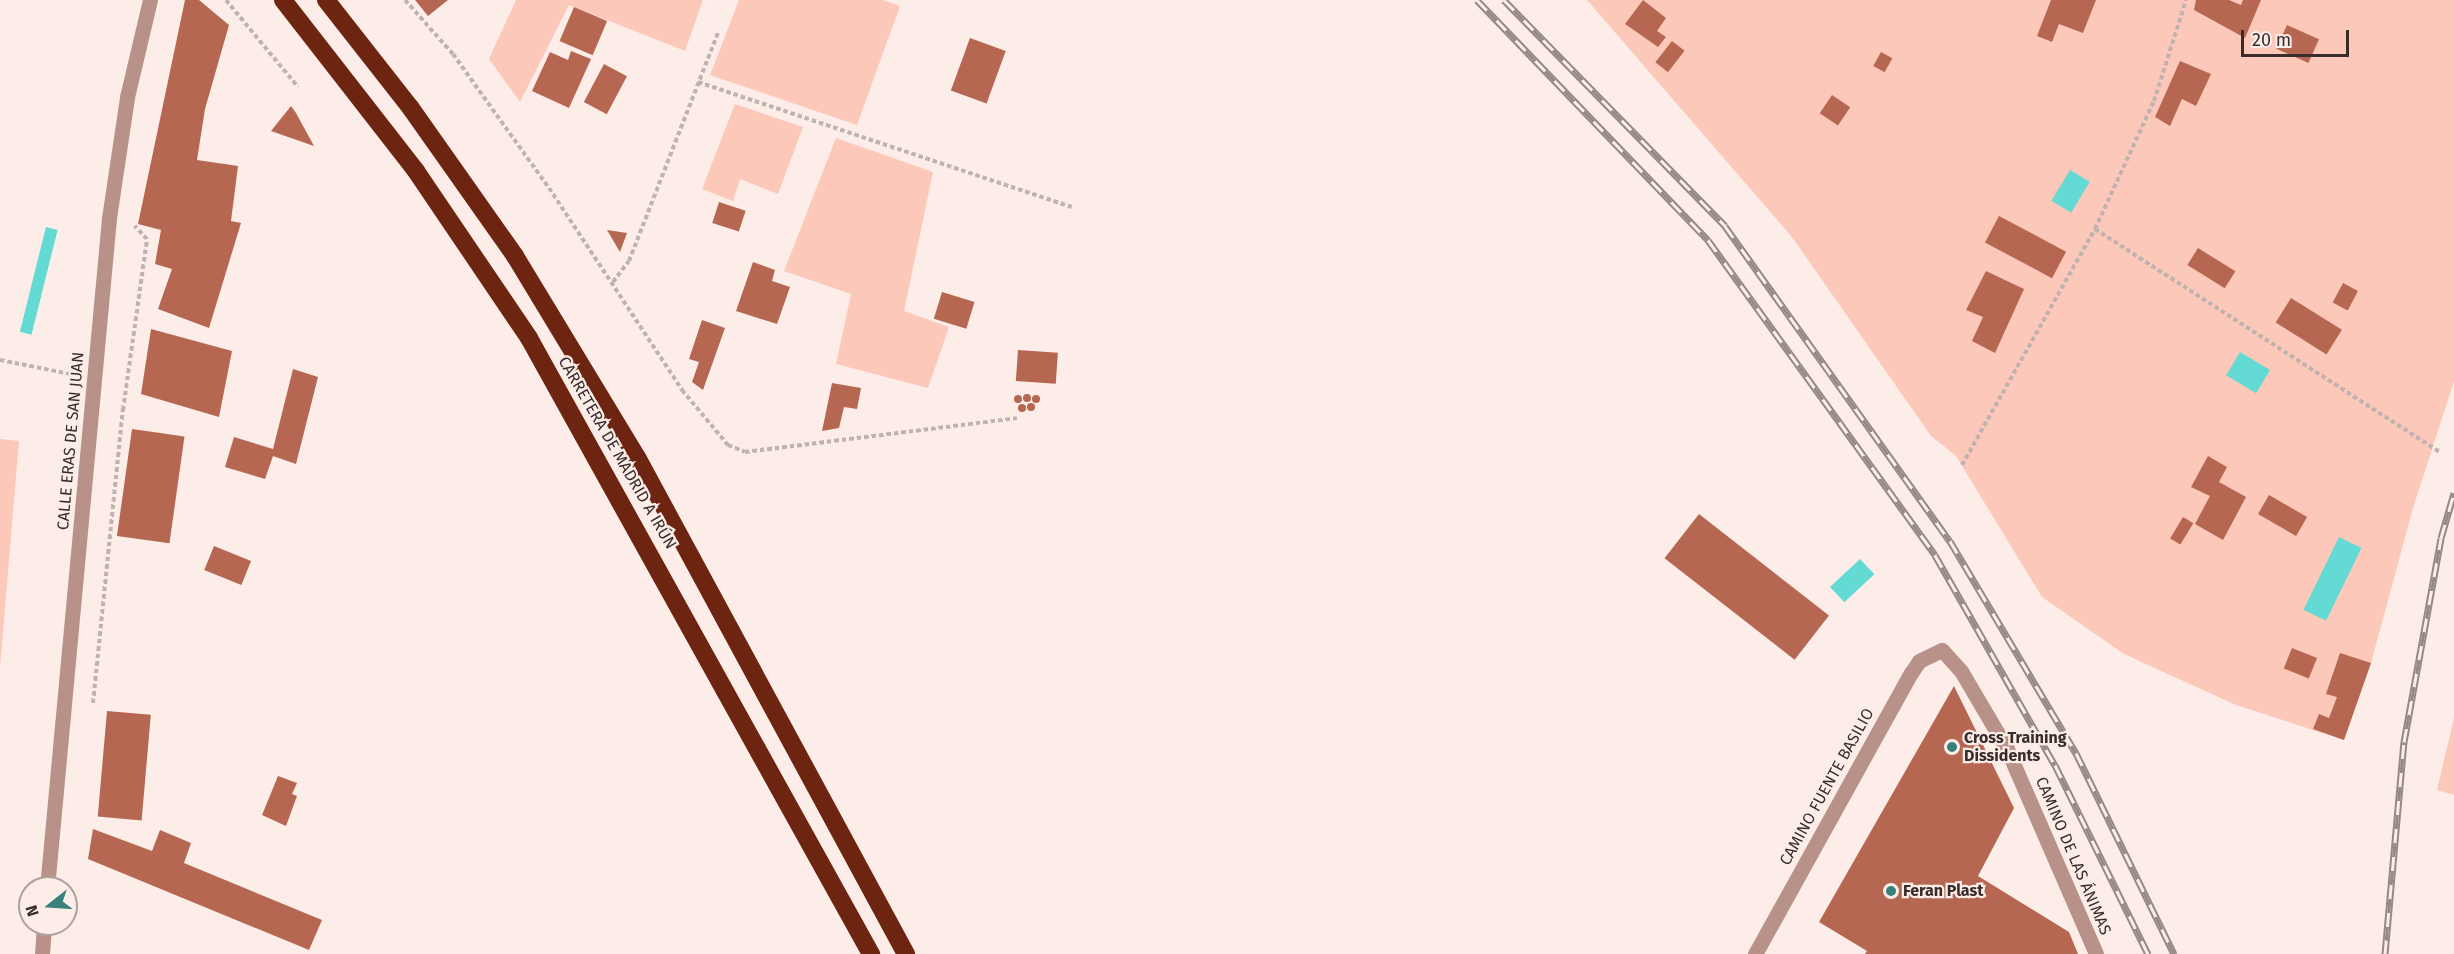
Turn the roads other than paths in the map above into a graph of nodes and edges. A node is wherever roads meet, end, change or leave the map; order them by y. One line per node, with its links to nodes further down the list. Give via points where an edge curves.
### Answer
1 (150, 0): 5 (street, CALLE ERAS DE SAN JUAN, via 127,98 114,180)
2 (284, 0): 8 (highway, CARRETERA DE MADRID A IRÚN, via 416,171 529,338)
3 (326, 0): 9 (highway, CARRETERA DE MADRID A IRÚN, via 410,107 515,256 638,459)
4 (1942, 650): 10 (street, CAMINO FUENTE BASILIO, via 1919,661 1911,673); 11 (street, CAMINO DE LAS ÁNIMAS, via 1961,671 2007,749)
5 (48, 876)
6 (43, 936): 7 (street)
7 (42, 954)
8 (871, 954)
9 (906, 954)
10 (1755, 954)
11 (2096, 954)

